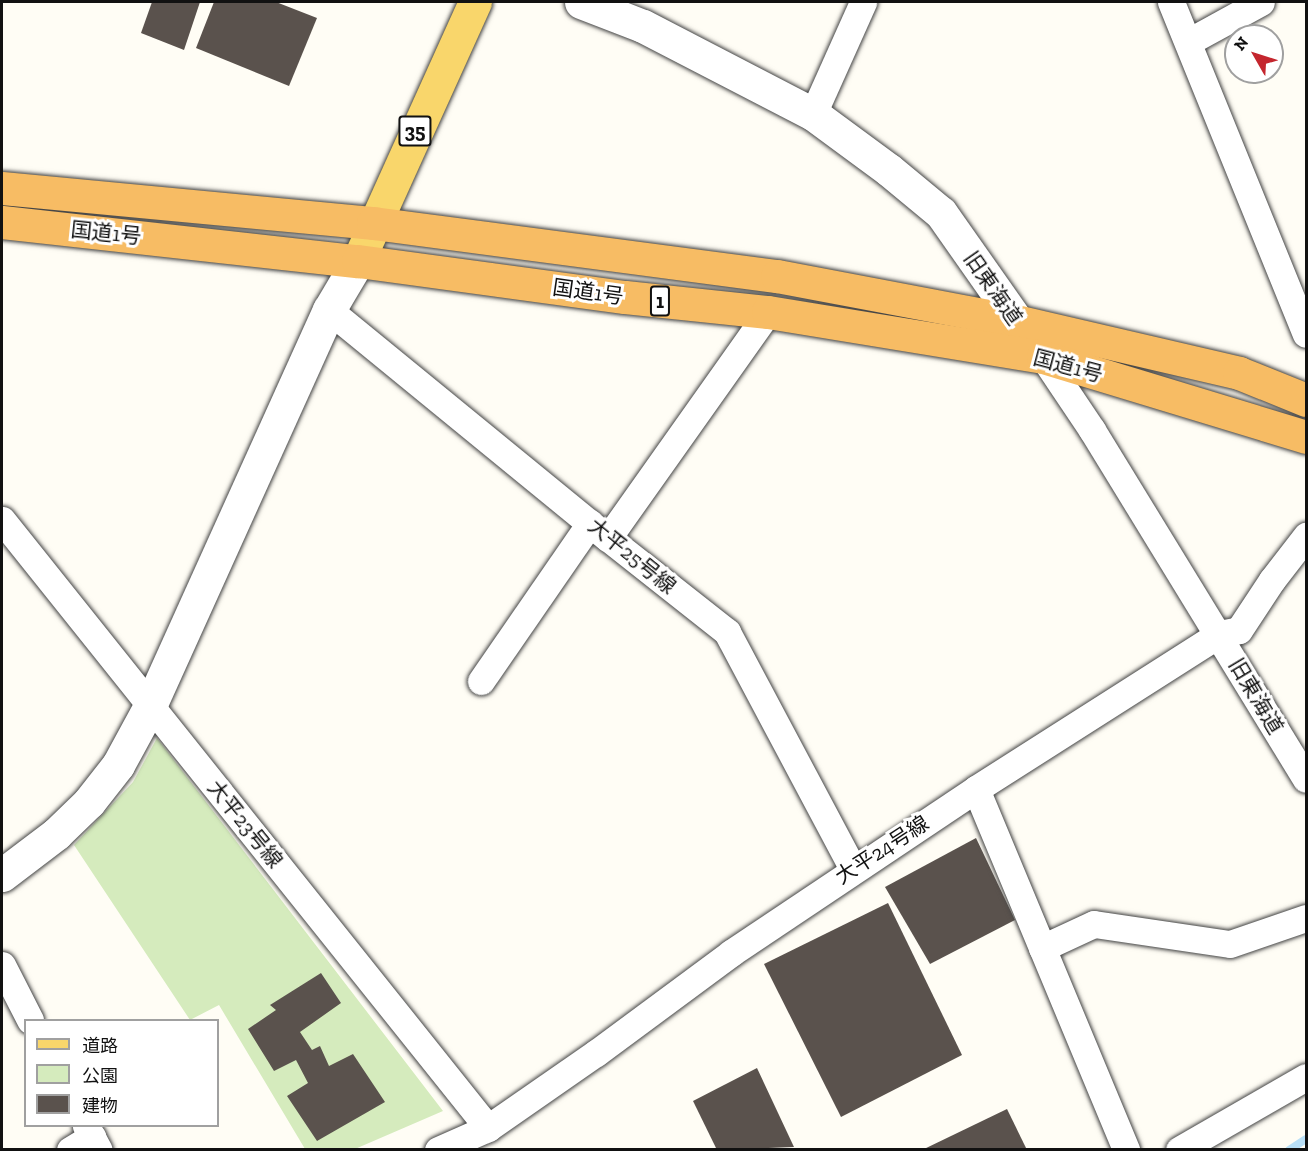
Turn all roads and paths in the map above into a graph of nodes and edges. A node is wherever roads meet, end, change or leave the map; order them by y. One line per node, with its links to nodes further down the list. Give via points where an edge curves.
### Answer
1 (475, 2): 10 (main road, 35)
2 (581, 2): 7 (street, 旧東海道, via 643,26)
3 (863, 2): 7 (street)
4 (1171, 2): 6 (street)
5 (1261, 2): 6 (street)
6 (1188, 42): 15 (street)
7 (813, 114): 14 (street, 旧東海道, via 940,213)
8 (2, 188): 10 (highway, 国道1号 / 1)
9 (2, 222): 11 (highway, 国道1号 / 1)
10 (373, 223): 11 (main road, 35); 14 (highway, 国道1号 / 1, via 777,276)
11 (358, 261): 12 (street); 13 (highway, 国道1号 / 1)
12 (329, 310): 20 (street, 大平25号線); 24 (street)
13 (768, 312): 16 (highway, 国道1号 / 1); 20 (street)
14 (1016, 321): 16 (street, 旧東海道); 17 (highway, 国道1号 / 1, via 1239,373)
15 (1306, 334)
16 (1043, 357): 18 (highway, 国道1号 / 1); 22 (street, 旧東海道)
17 (1306, 400)
18 (1306, 437)
19 (2, 520): 24 (street, 大平23号線)
20 (599, 531): 23 (street); 27 (street, 大平25号線, via 727,632)
21 (1306, 536): 22 (street, 大平24号線, via 1239,630)
22 (1219, 634): 25 (street, 旧東海道); 26 (street, 大平24号線)
23 (481, 681)
24 (150, 706): 28 (street, via 117,765 88,802 56,834); 34 (street, 大平23号線)
25 (1306, 779)
26 (976, 789): 27 (street, 大平24号線); 30 (street)
27 (853, 869): 34 (street, 大平24号線)
28 (2, 875)
29 (1306, 918): 30 (street, via 1230,944 1094,924)
30 (1042, 948): 36 (street)
31 (2, 965): 32 (street)
32 (29, 1019)
33 (1306, 1077): 37 (street)
34 (488, 1128): 35 (street, 大平24号線)
35 (438, 1149)
36 (1126, 1149)
37 (1179, 1149)

